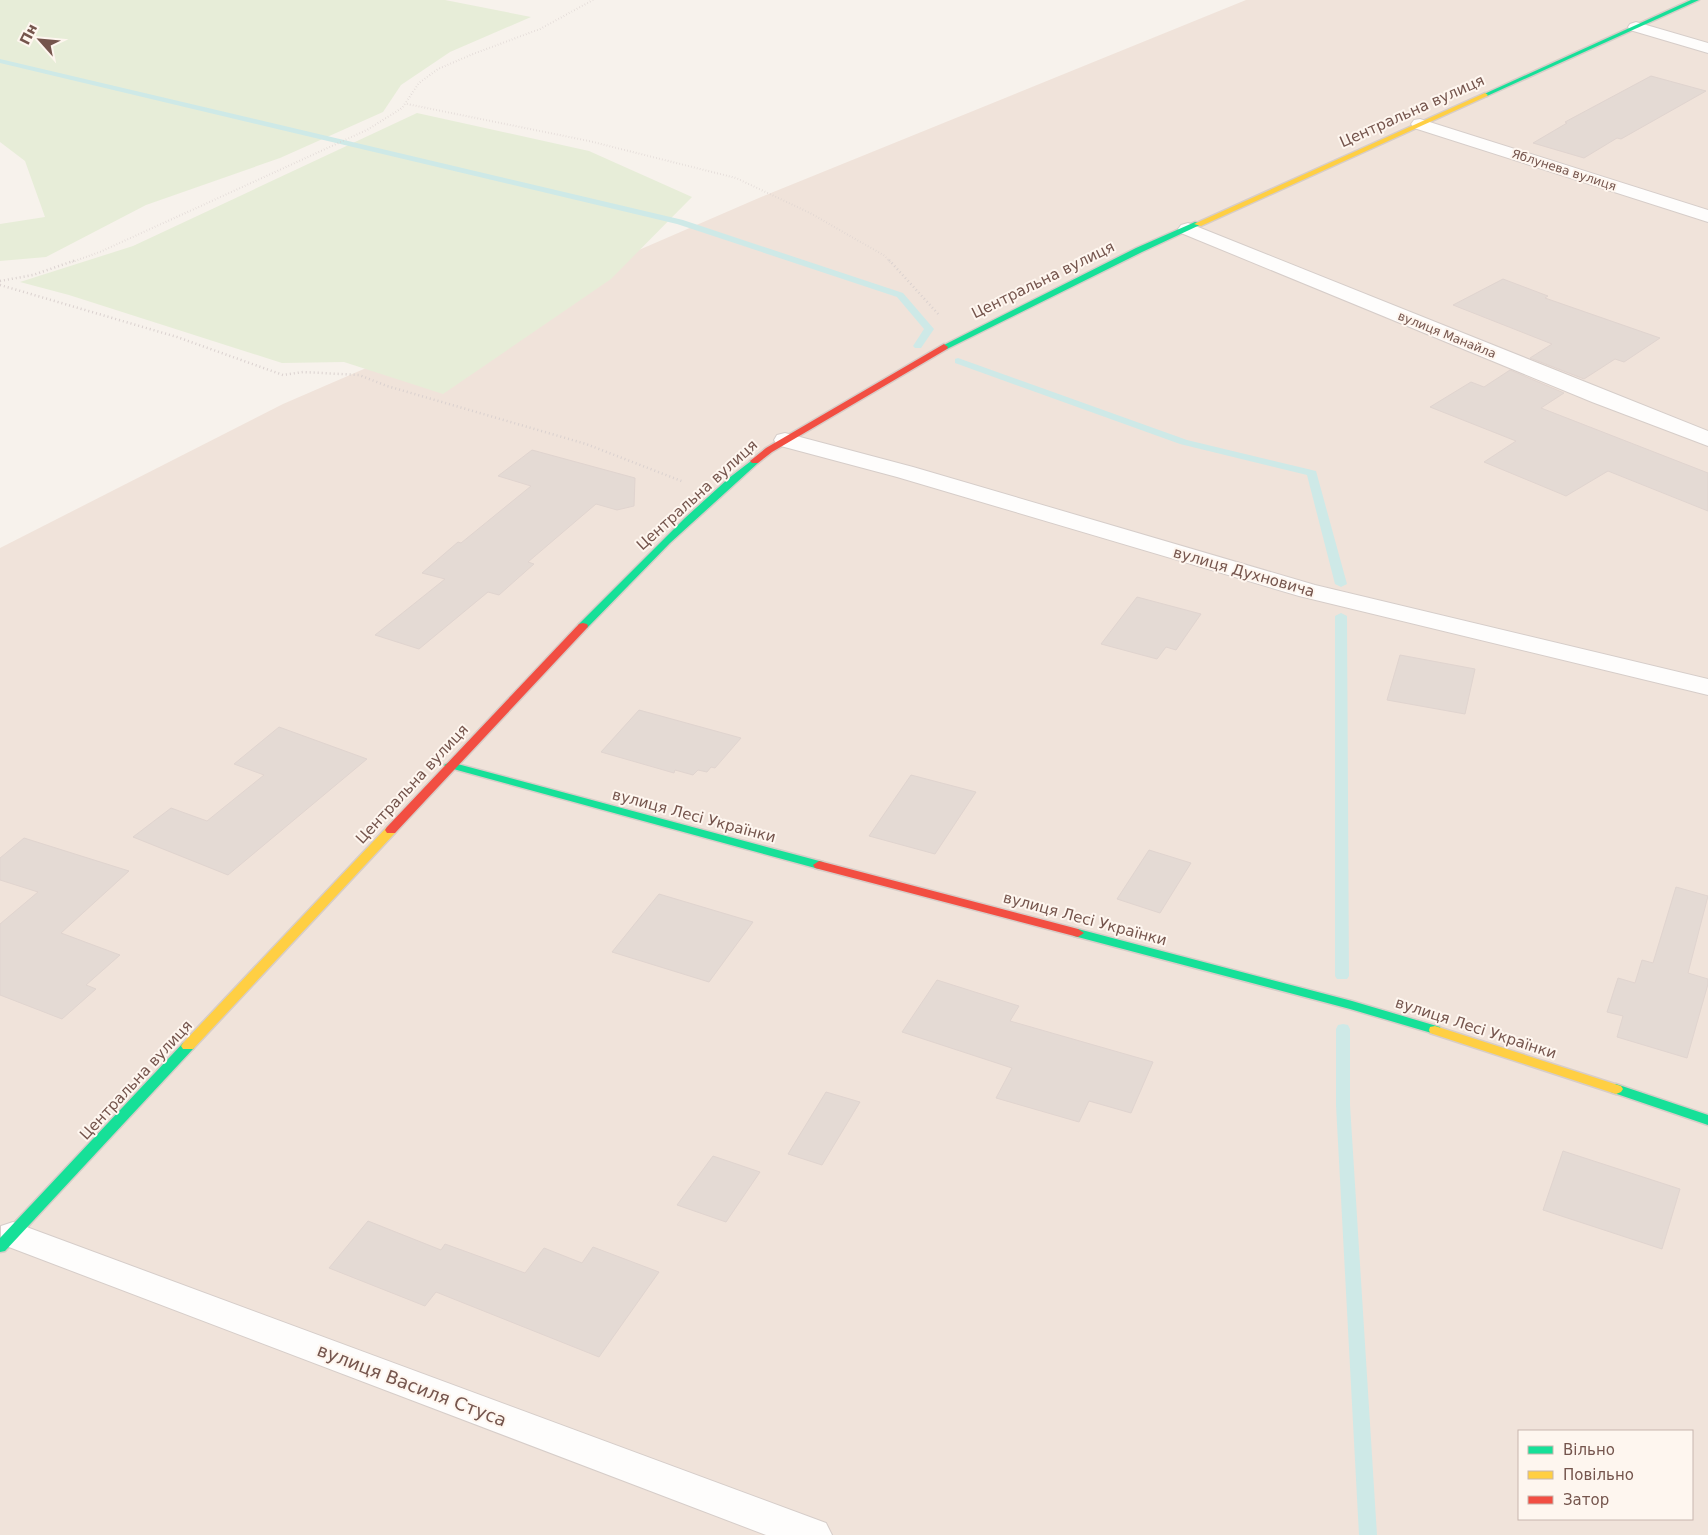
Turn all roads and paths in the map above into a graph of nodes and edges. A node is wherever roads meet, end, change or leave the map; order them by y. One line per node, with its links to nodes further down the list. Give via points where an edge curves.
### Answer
1 (593, 0): 5 (path, via 524,36 462,57 426,77 414,88)
2 (1696, 0): 3 (street, Центральна вулиця)
3 (1636, 27): 4 (street); 6 (street, Центральна вулиця)
4 (1708, 48)
5 (407, 104): 9 (path, via 381,123 342,142 100,252 32,275); 11 (path, via 589,141 736,178 810,213 885,256 946,322)
6 (1420, 124): 7 (street, Яблунева вулиця); 8 (street, Центральна вулиця)
7 (1708, 216)
8 (1188, 229): 11 (street, Центральна вулиця); 12 (street, вулиця Манайла, via 1591,394)
9 (0, 280)
10 (0, 285): 14 (path, via 177,337 283,375 302,372 359,374 387,386 586,444)
11 (965, 335): 13 (street, Центральна вулиця)
12 (1708, 438)
13 (785, 440): 14 (street, Центральна вулиця); 15 (street, вулиця Духновича, via 905,472 1308,591)
14 (718, 493): 16 (street, Центральна вулиця, via 621,585)
15 (1708, 687)
16 (450, 765): 17 (street, вулиця Лесі Українки, via 796,860 1352,1005 1513,1054); 18 (street, Центральна вулиця)
17 (1708, 1120)
18 (6, 1241): 19 (street, вулиця Василя Стуса)
19 (812, 1535)

